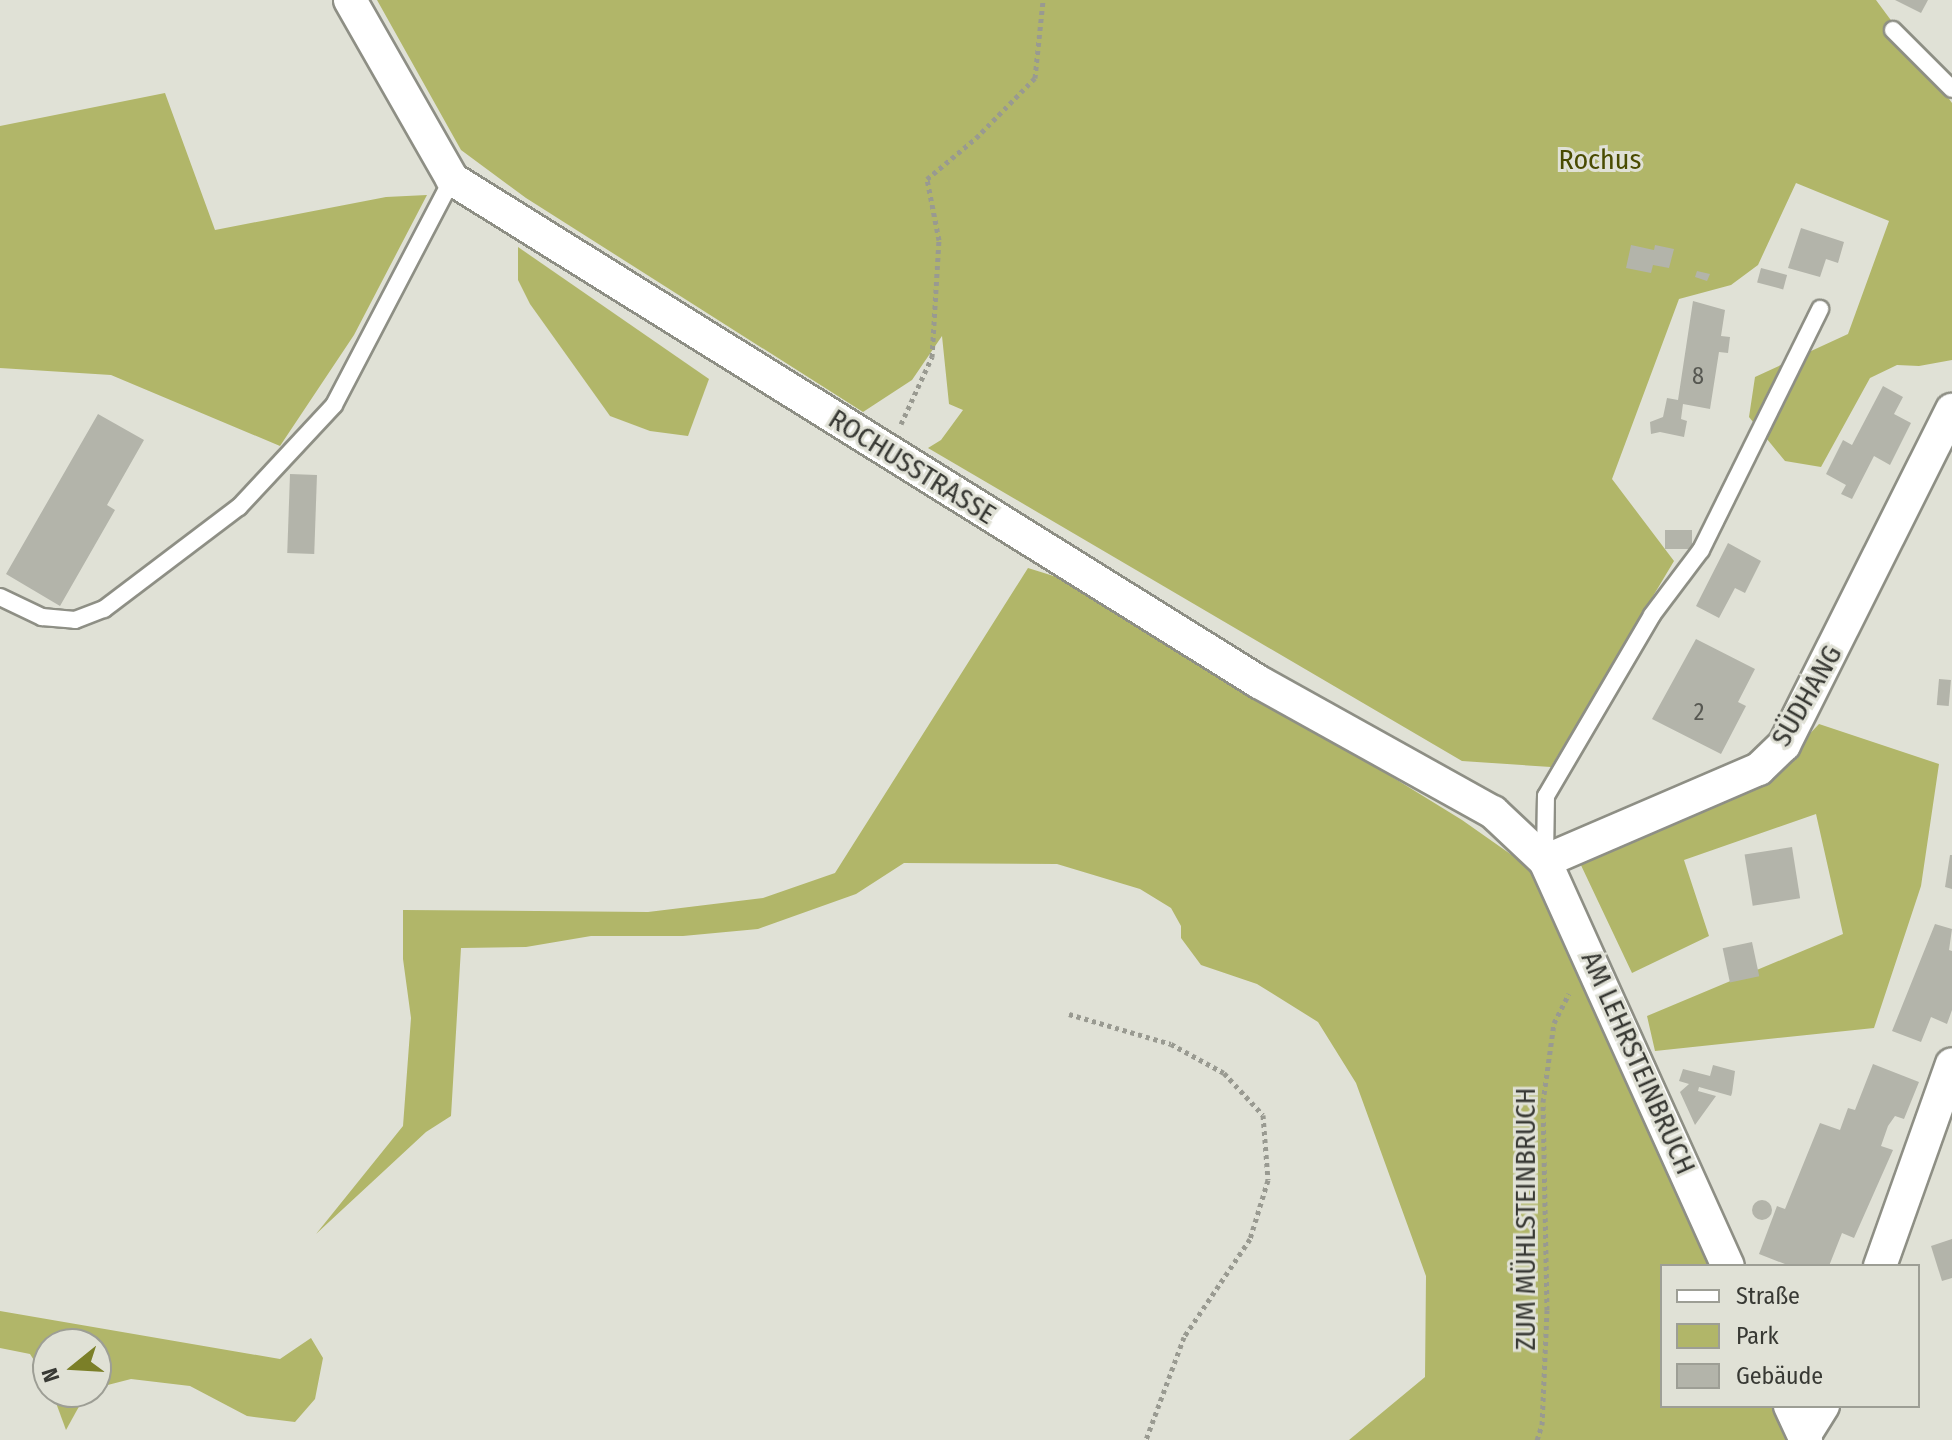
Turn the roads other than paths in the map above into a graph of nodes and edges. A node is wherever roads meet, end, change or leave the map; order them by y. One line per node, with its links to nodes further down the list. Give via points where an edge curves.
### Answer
1 (350, 0): 4 (street, ROCHUSSTRASSE)
2 (1893, 30): 3 (lane)
3 (1952, 89)
4 (452, 179): 7 (lane, via 334,405 239,507 104,609 75,620 42,617); 8 (street, ROCHUSSTRASSE, via 1259,682 1493,812)
5 (1820, 309): 8 (lane, via 1701,550 1652,615 1546,796)
6 (1952, 410): 8 (street, SÜDHANG, via 1784,745 1759,769)
7 (0, 597)
8 (1545, 861): 10 (street, AM LEHRSTEINBRUCH)
9 (1952, 1064): 11 (street)
10 (1727, 1264)
11 (1881, 1264)
12 (1791, 1408): 14 (street)
13 (1822, 1408): 14 (street)
14 (1805, 1438)

